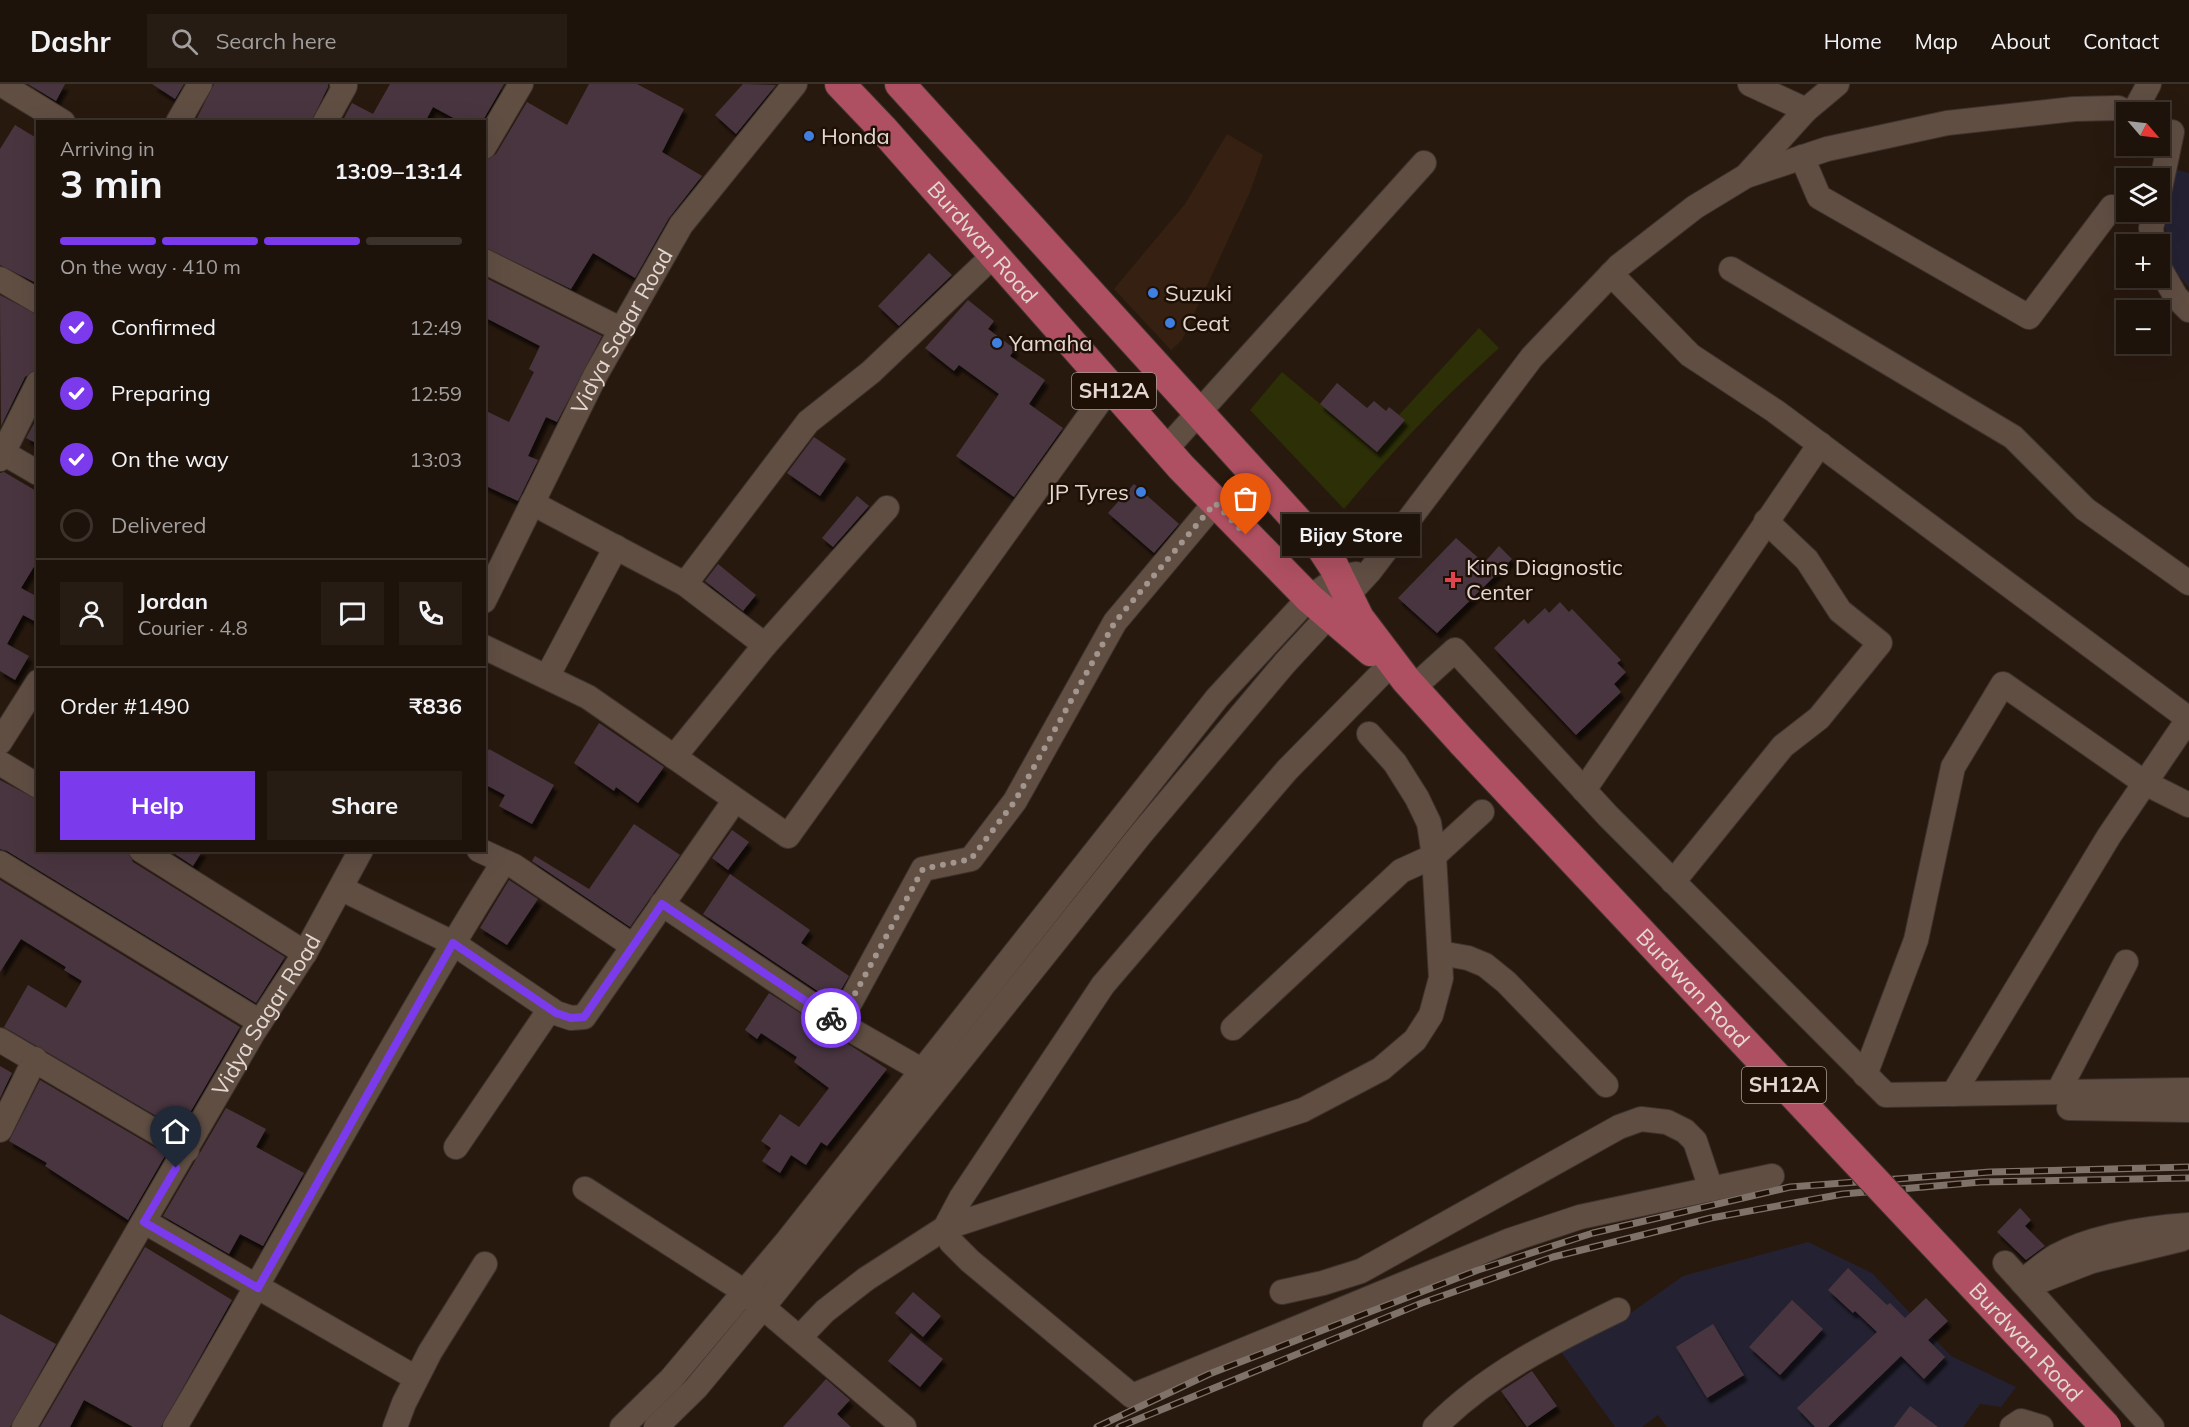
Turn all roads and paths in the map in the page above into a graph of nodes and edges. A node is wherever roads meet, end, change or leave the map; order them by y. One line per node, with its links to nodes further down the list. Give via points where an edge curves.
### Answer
1 (1, 84): 14 (street)
2 (200, 84): 15 (street)
3 (342, 84): 16 (street, via 345,86)
4 (521, 84): 18 (street)
5 (795, 84): 32 (street, Vidya Sagar Road, via 681,225)
6 (840, 84): 24 (main road, Burdwan Road / SH12A)
7 (900, 84): 35 (main road, Burdwan Road / SH12A)
8 (1750, 84): 13 (street)
9 (1837, 84): 13 (street)
10 (2150, 84): 11 (street)
11 (2139, 102)
12 (2116, 108): 19 (street, via 1947,123)
13 (1806, 110): 22 (street)
14 (60, 120)
15 (179, 120)
16 (326, 120)
17 (2174, 133): 21 (street)
18 (486, 144)
19 (1802, 157): 22 (street); 23 (street, via 1819,197 2029,317)
20 (1424, 163): 35 (street)
21 (2165, 168)
22 (1746, 176): 27 (street, via 1695,207)
23 (2112, 207)
24 (994, 255): 34 (main road, Burdwan Road / SH12A); 46 (street, via 871,372 808,422)
25 (486, 262): 32 (street)
26 (1731, 269): 45 (street, via 2013,437 2085,509)
27 (1611, 274): 36 (street, via 1690,355); 47 (street, via 1532,357 1370,571)
28 (0, 279): 30 (street)
29 (2170, 286): 31 (street)
30 (36, 300)
31 (2189, 310)
32 (622, 330): 40 (street, Vidya Sagar Road)
33 (36, 387): 38 (street)
34 (1110, 387): 37 (main road, Burdwan Road / SH12A); 63 (street, via 788,836)
35 (1200, 414): 37 (street); 47 (main road, Burdwan Road / SH12A, via 1321,547)
36 (1820, 444): 43 (street); 55 (street)
37 (1165, 450): 41 (main road, Burdwan Road / SH12A)
38 (1, 454): 39 (street)
39 (36, 472)
40 (532, 503): 44 (street); 48 (street, Vidya Sagar Road)
41 (1215, 503): 49 (main road, Burdwan Road / SH12A); 82 (street, via 1115,622 1015,801 971,859 923,869)
42 (887, 508): 50 (street)
43 (1766, 521): 62 (street); 72 (street, via 1807,560 1840,611 1880,643 1819,718 1784,746)
44 (616, 547): 46 (street); 52 (street)
45 (2189, 583)
46 (685, 584): 50 (street)
47 (1344, 585): 49 (street); 53 (main road, Burdwan Road / SH12A, via 1359,618)
48 (486, 597)
49 (1318, 607): 53 (main road, Burdwan Road / SH12A); 87 (street, via 1285,663)
50 (765, 645): 58 (street)
51 (486, 648): 52 (street)
52 (547, 677): 58 (street, via 588,697)
53 (1402, 678): 62 (street, via 1455,650); 102 (street, via 1287,770 1104,985 961,1198); 124 (main road, Burdwan Road / SH12A, bridge)
54 (36, 685): 56 (street)
55 (2189, 718): 60 (street)
56 (3, 732)
57 (1369, 734): 69 (street, via 1387,752 1417,798 1429,823)
58 (674, 757): 63 (street)
59 (0, 762): 61 (street)
60 (2145, 783): 64 (street); 86 (street, via 2003,684 1953,767 1916,940); 92 (street)
61 (36, 785)
62 (1584, 790): 72 (street)
63 (735, 800): 74 (street)
64 (2189, 805)
65 (1482, 812): 69 (street)
66 (144, 852): 77 (street)
67 (360, 852): 73 (street, Vidya Sagar Road)
68 (483, 852): 71 (street)
69 (1434, 856): 78 (street); 83 (street, via 1401,871)
70 (0, 863): 81 (street)
71 (502, 863): 75 (street); 76 (street, via 514,866)
72 (1673, 882): 86 (street)
73 (342, 889): 75 (street); 77 (street, Vidya Sagar Road)
74 (662, 904): 76 (street); 82 (street)
75 (453, 943): 80 (street); 108 (street)
76 (633, 946): 80 (street, via 584,1017 571,1018)
77 (305, 953): 81 (street, Vidya Sagar Road)
78 (1440, 953): 88 (street, via 1468,958 1492,971); 102 (street, via 1441,978 1431,1015 1415,1040 1381,1069 1303,1110)
79 (2126, 962): 90 (street)
80 (550, 1009): 95 (street)
81 (260, 1022): 96 (street, Vidya Sagar Road)
82 (839, 1023): 87 (street)
83 (1233, 1028)
84 (0, 1040): 85 (street)
85 (34, 1059): 94 (street); 96 (street)
86 (1865, 1075): 92 (street, via 1886,1095)
87 (932, 1076): 109 (street); 111 (street)
88 (1606, 1085)
89 (2189, 1090): 90 (street)
90 (2058, 1092): 91 (street)
91 (2026, 1093): 92 (street); 93 (street, via 2039,1107)
92 (1953, 1094)
93 (2189, 1110)
94 (0, 1130)
95 (456, 1147)
96 (187, 1150): 100 (street, Vidya Sagar Road)
97 (1772, 1176): 99 (street)
98 (585, 1189): 109 (street)
99 (1711, 1189): 102 (street, via 1580,1217 1508,1241 1132,1396 970,1261 951,1242); 110 (street, via 1695,1141 1667,1122 1641,1119 1618,1127 1361,1271)
100 (144, 1222): 108 (street); 115 (street, Vidya Sagar Road)
101 (2189, 1226): 106 (street, via 2130,1232 2076,1247)
102 (945, 1228): 113 (street, via 866,1279 825,1311)
103 (2189, 1238): 106 (street)
104 (2005, 1263): 107 (street)
105 (484, 1264): 114 (street)
106 (2049, 1270): 107 (street)
107 (2025, 1285): 125 (street)
108 (258, 1288): 114 (street); 116 (street)
109 (745, 1292): 111 (street); 118 (street, via 671,1379)
110 (1282, 1292)
111 (764, 1306): 113 (street); 119 (street, via 696,1388)
112 (1618, 1310): 121 (street, via 1493,1376)
113 (800, 1337): 120 (street)
114 (416, 1378): 117 (street)
115 (24, 1427)
116 (175, 1427)
117 (395, 1427)
118 (622, 1427)
119 (656, 1427)
120 (904, 1427)
121 (1435, 1427)
122 (2012, 1427): 123 (street, via 2027,1421)
123 (2041, 1427)
124 (2106, 1427)
125 (2152, 1427)

